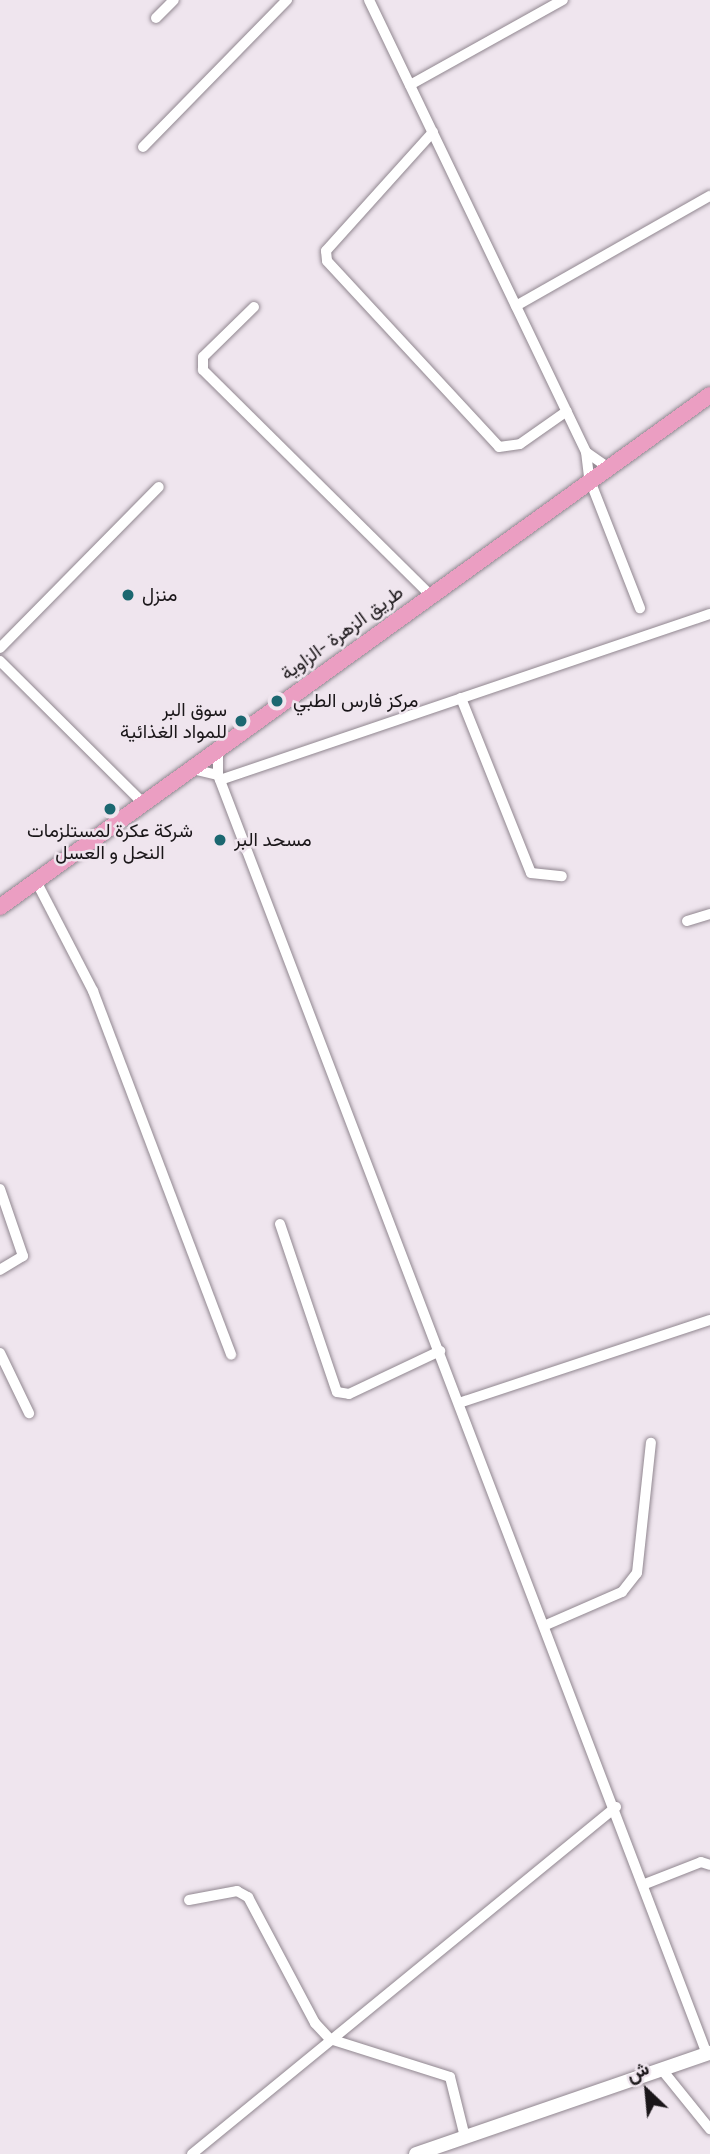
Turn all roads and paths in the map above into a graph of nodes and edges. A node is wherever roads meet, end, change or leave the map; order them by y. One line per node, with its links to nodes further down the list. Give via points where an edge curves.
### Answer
1 (174, 0): 5 (street)
2 (287, 0): 8 (street)
3 (369, 0): 6 (street)
4 (563, 0): 6 (street)
5 (156, 18)
6 (410, 85): 7 (street)
7 (433, 132): 10 (street); 13 (street, via 327,251 327,261 499,447 520,444)
8 (143, 147)
9 (710, 196): 10 (street)
10 (516, 306): 13 (street)
11 (254, 307): 18 (street, via 203,357 203,370)
12 (710, 394): 15 (main road, طريق الزهرة -الزاوية)
13 (567, 411): 14 (street)
14 (586, 452): 15 (street); 16 (street)
15 (606, 466): 16 (main road, طريق الزهرة -الزاوية)
16 (589, 478): 18 (main road, طريق الزهرة -الزاوية); 19 (street)
17 (159, 487): 21 (street)
18 (429, 594): 24 (main road, طريق الزهرة -الزاوية)
19 (640, 608)
20 (710, 615): 23 (street)
21 (0, 648)
22 (0, 661): 27 (street)
23 (461, 698): 26 (street); 28 (street, via 531,873 537,879)
24 (218, 751): 25 (main road, طريق الزهرة -الزاوية); 26 (street)
25 (191, 769): 26 (street); 27 (main road, طريق الزهرة -الزاوية)
26 (219, 778): 37 (street)
27 (143, 803): 29 (main road, طريق الزهرة -الزاوية)
28 (562, 876)
29 (36, 881): 30 (main road, طريق الزهرة -الزاوية); 39 (street, via 93,991)
30 (0, 907)
31 (710, 914): 32 (street)
32 (687, 921)
33 (0, 1189): 35 (street, via 23,1255)
34 (280, 1224): 37 (street, via 337,1392 349,1394)
35 (0, 1270)
36 (710, 1320): 40 (street)
37 (440, 1351): 40 (street)
38 (0, 1353): 41 (street)
39 (231, 1355)
40 (459, 1403): 43 (street)
41 (29, 1413)
42 (651, 1443): 43 (street, via 645,1547 637,1573 622,1592)
43 (546, 1625): 44 (street)
44 (616, 1807): 46 (street); 48 (street)
45 (710, 1865): 46 (street, via 701,1862)
46 (645, 1884): 49 (street)
47 (188, 1900): 48 (street, via 237,1891 248,1897 294,1991)
48 (330, 2039): 52 (street, via 450,2077); 53 (street)
49 (708, 2053): 50 (street)
50 (663, 2071): 51 (street); 52 (street)
51 (710, 2129)
52 (466, 2137): 54 (street)
53 (192, 2154)
54 (416, 2154)

